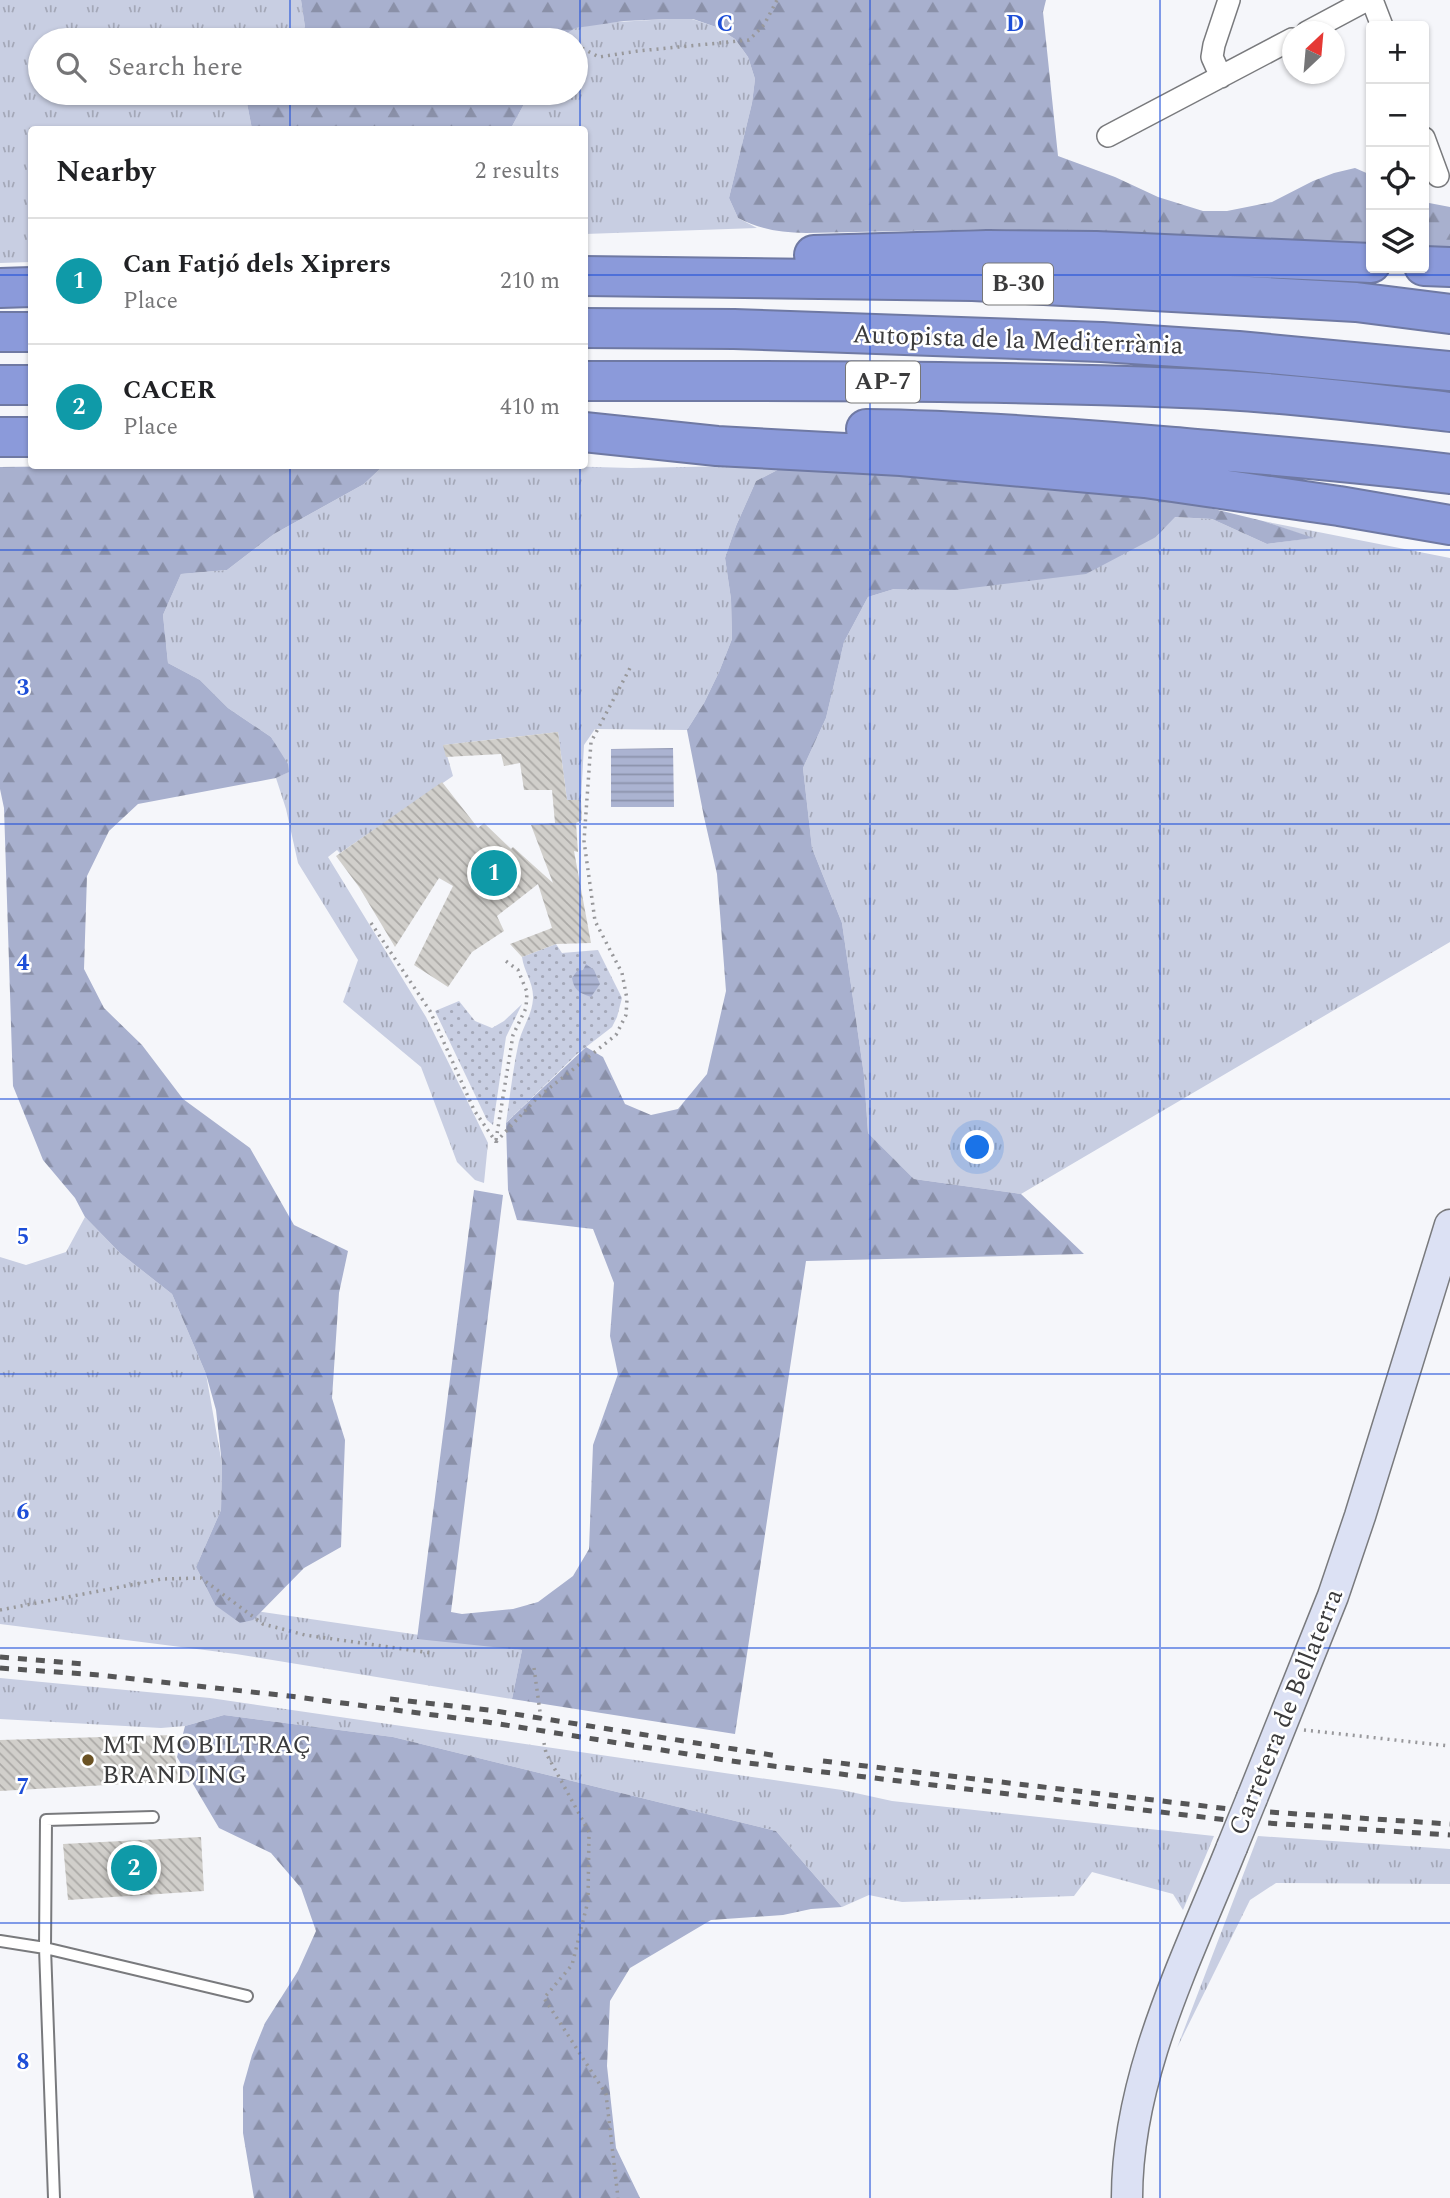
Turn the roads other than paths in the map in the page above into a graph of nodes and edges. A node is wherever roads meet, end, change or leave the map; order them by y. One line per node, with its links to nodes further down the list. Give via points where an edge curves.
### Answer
1 (1229, 0): 7 (street, via 1212,57)
2 (1367, 0): 4 (street)
3 (1372, 0): 5 (street)
4 (1328, 21)
5 (1380, 21)
6 (1282, 45): 7 (street)
7 (1221, 77): 8 (street)
8 (1108, 136)
9 (1427, 147): 10 (street)
10 (1439, 178)
11 (1366, 263): 14 (highway, via 986,250 711,259)
12 (1429, 266): 13 (highway)
13 (1450, 267)
14 (588, 269)
15 (588, 276): 18 (highway, B-30, via 973,281 1356,302)
16 (28, 287): 17 (highway)
17 (0, 288)
18 (1450, 314)
19 (588, 328): 22 (highway, Autopista de la Mediterrània / AP-7, via 1102,342)
20 (0, 332): 21 (highway)
21 (28, 332)
22 (1450, 371)
23 (588, 381): 26 (highway, Autopista de la Mediterrània / AP-7)
24 (0, 385): 25 (highway)
25 (28, 385)
26 (1182, 388): 27 (highway, Autopista de la Mediterrània / AP-7); 30 (highway, via 1342,419)
27 (1450, 412)
28 (588, 430): 33 (highway, via 711,426 981,432)
29 (588, 430): 34 (highway, via 717,446 901,456 1145,478)
30 (1450, 431)
31 (28, 437): 32 (highway)
32 (0, 438)
33 (1450, 474)
34 (1445, 522)
35 (1450, 1225): 41 (street, Carretera de Bellaterra, bridge, via 1333,1596 1146,2069 1130,2138)
36 (153, 1816): 38 (lane, via 46,1820)
37 (0, 1941): 38 (lane)
38 (45, 1948): 39 (lane); 40 (lane)
39 (247, 1996)
40 (54, 2198)
41 (1127, 2198)

